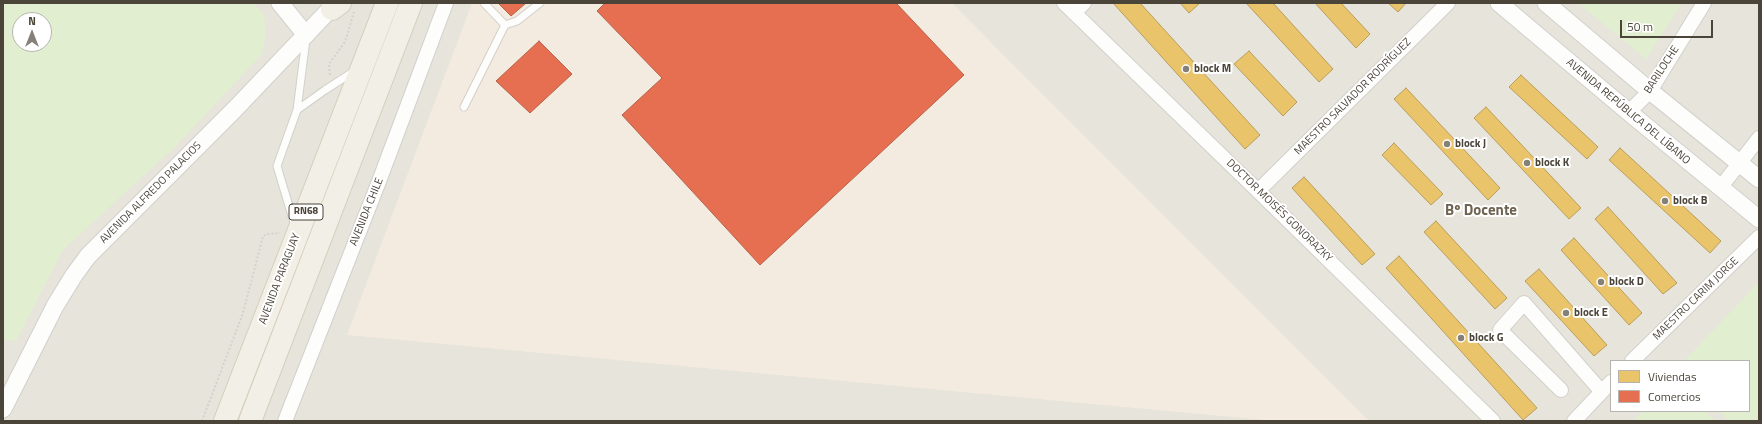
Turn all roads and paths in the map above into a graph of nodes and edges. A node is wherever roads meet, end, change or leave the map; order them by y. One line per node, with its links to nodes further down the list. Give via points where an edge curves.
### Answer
1 (280, 3): 16 (street)
2 (387, 3): 17 (main road, AVENIDA PARAGUAY / RN68)
3 (411, 3): 35 (main road, RN68)
4 (446, 3): 36 (street, AVENIDA CHILE)
5 (484, 3): 15 (lane)
6 (540, 3): 15 (lane, via 517,22)
7 (1064, 3): 14 (street, DOCTOR MOISÉS GONORAZKY)
8 (1084, 3): 14 (street)
9 (1448, 3): 26 (street, MAESTRO SALVADOR RODRÍGUEZ)
10 (1499, 3): 21 (street, AVENIDA REPÚBLICA DEL LÍBANO)
11 (1546, 3): 18 (street)
12 (1704, 3): 18 (street, BARILOCHE)
13 (336, 5): 16 (street, AVENIDA ALFREDO PALACIOS)
14 (1074, 13): 26 (street, DOCTOR MOISÉS GONORAZKY)
15 (504, 25): 19 (lane)
16 (306, 35): 20 (lane); 33 (street, AVENIDA ALFREDO PALACIOS, via 88,256 56,306)
17 (360, 68): 20 (lane); 28 (main road, AVENIDA PARAGUAY / RN68)
18 (1650, 91): 21 (street, BARILOCHE); 23 (street)
19 (464, 107)
20 (297, 110): 28 (lane, via 277,166)
21 (1628, 112): 25 (street, AVENIDA REPÚBLICA DEL LÍBANO)
22 (1759, 138): 23 (street)
23 (1740, 164): 24 (street); 25 (street)
24 (1759, 179)
25 (1720, 188): 27 (street, AVENIDA REPÚBLICA DEL LÍBANO)
26 (1258, 191): 37 (street, DOCTOR MOISÉS GONORAZKY)
27 (1759, 219)
28 (298, 233): 34 (main road, AVENIDA PARAGUAY / RN68)
29 (1759, 237): 30 (street, MAESTRO CARIM JORGE)
30 (1633, 360)
31 (1606, 387): 32 (street, via 1524,303 1500,330); 38 (street)
32 (1561, 390)
33 (3, 409)
34 (225, 421)
35 (250, 421)
36 (285, 421)
37 (1493, 421)
38 (1574, 421)

